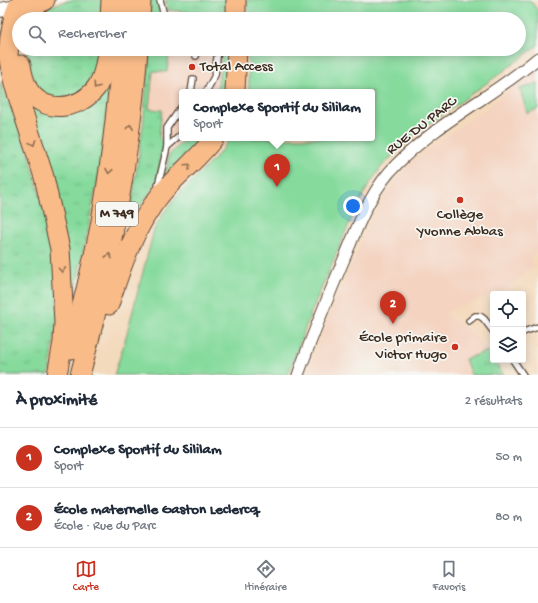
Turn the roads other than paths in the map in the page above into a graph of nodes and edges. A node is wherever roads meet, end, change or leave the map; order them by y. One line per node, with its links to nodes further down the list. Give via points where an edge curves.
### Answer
1 (44, 0): 7 (highway, via 37,5)
2 (111, 0): 8 (highway)
3 (125, 0): 9 (highway)
4 (141, 0): 10 (highway)
5 (160, 0): 11 (lane)
6 (236, 0): 12 (highway)
7 (17, 9)
8 (110, 12)
9 (124, 12)
10 (140, 12)
11 (163, 12)
12 (236, 12)
13 (12, 21): 27 (highway, via 8,55 11,77)
14 (21, 56): 15 (highway, one-way to 14, via 102,76 96,88 78,104 62,108 43,102 33,95 22,72)
15 (106, 56)
16 (121, 56): 38 (highway, M 749, one-way to 38, via 114,138 100,222 85,296)
17 (137, 56): 39 (highway, M 749, one-way to 17, via 100,299 119,204)
18 (217, 56): 24 (lane, via 215,75)
19 (237, 56): 25 (highway)
20 (538, 58): 41 (street, RUE DU PARC, via 421,142 395,165 369,203 358,225)
21 (0, 64): 27 (highway)
22 (194, 79): 23 (lane)
23 (192, 89)
24 (208, 89)
25 (235, 89)
26 (179, 110): 30 (lane, via 167,128)
27 (24, 119): 37 (highway, one-way to 37, via 47,188 61,258 64,322)
28 (179, 137): 30 (lane)
29 (212, 141): 31 (highway, one-way to 29, via 162,193)
30 (167, 148): 31 (lane, via 161,180)
31 (140, 224): 40 (highway, via 122,265)
32 (469, 321): 33 (lane, via 475,316 480,316)
33 (490, 327)
34 (538, 327): 35 (lane)
35 (526, 331)
36 (515, 363): 42 (lane)
37 (57, 375)
38 (64, 375)
39 (80, 375)
40 (88, 375)
41 (298, 375)
42 (523, 375)

